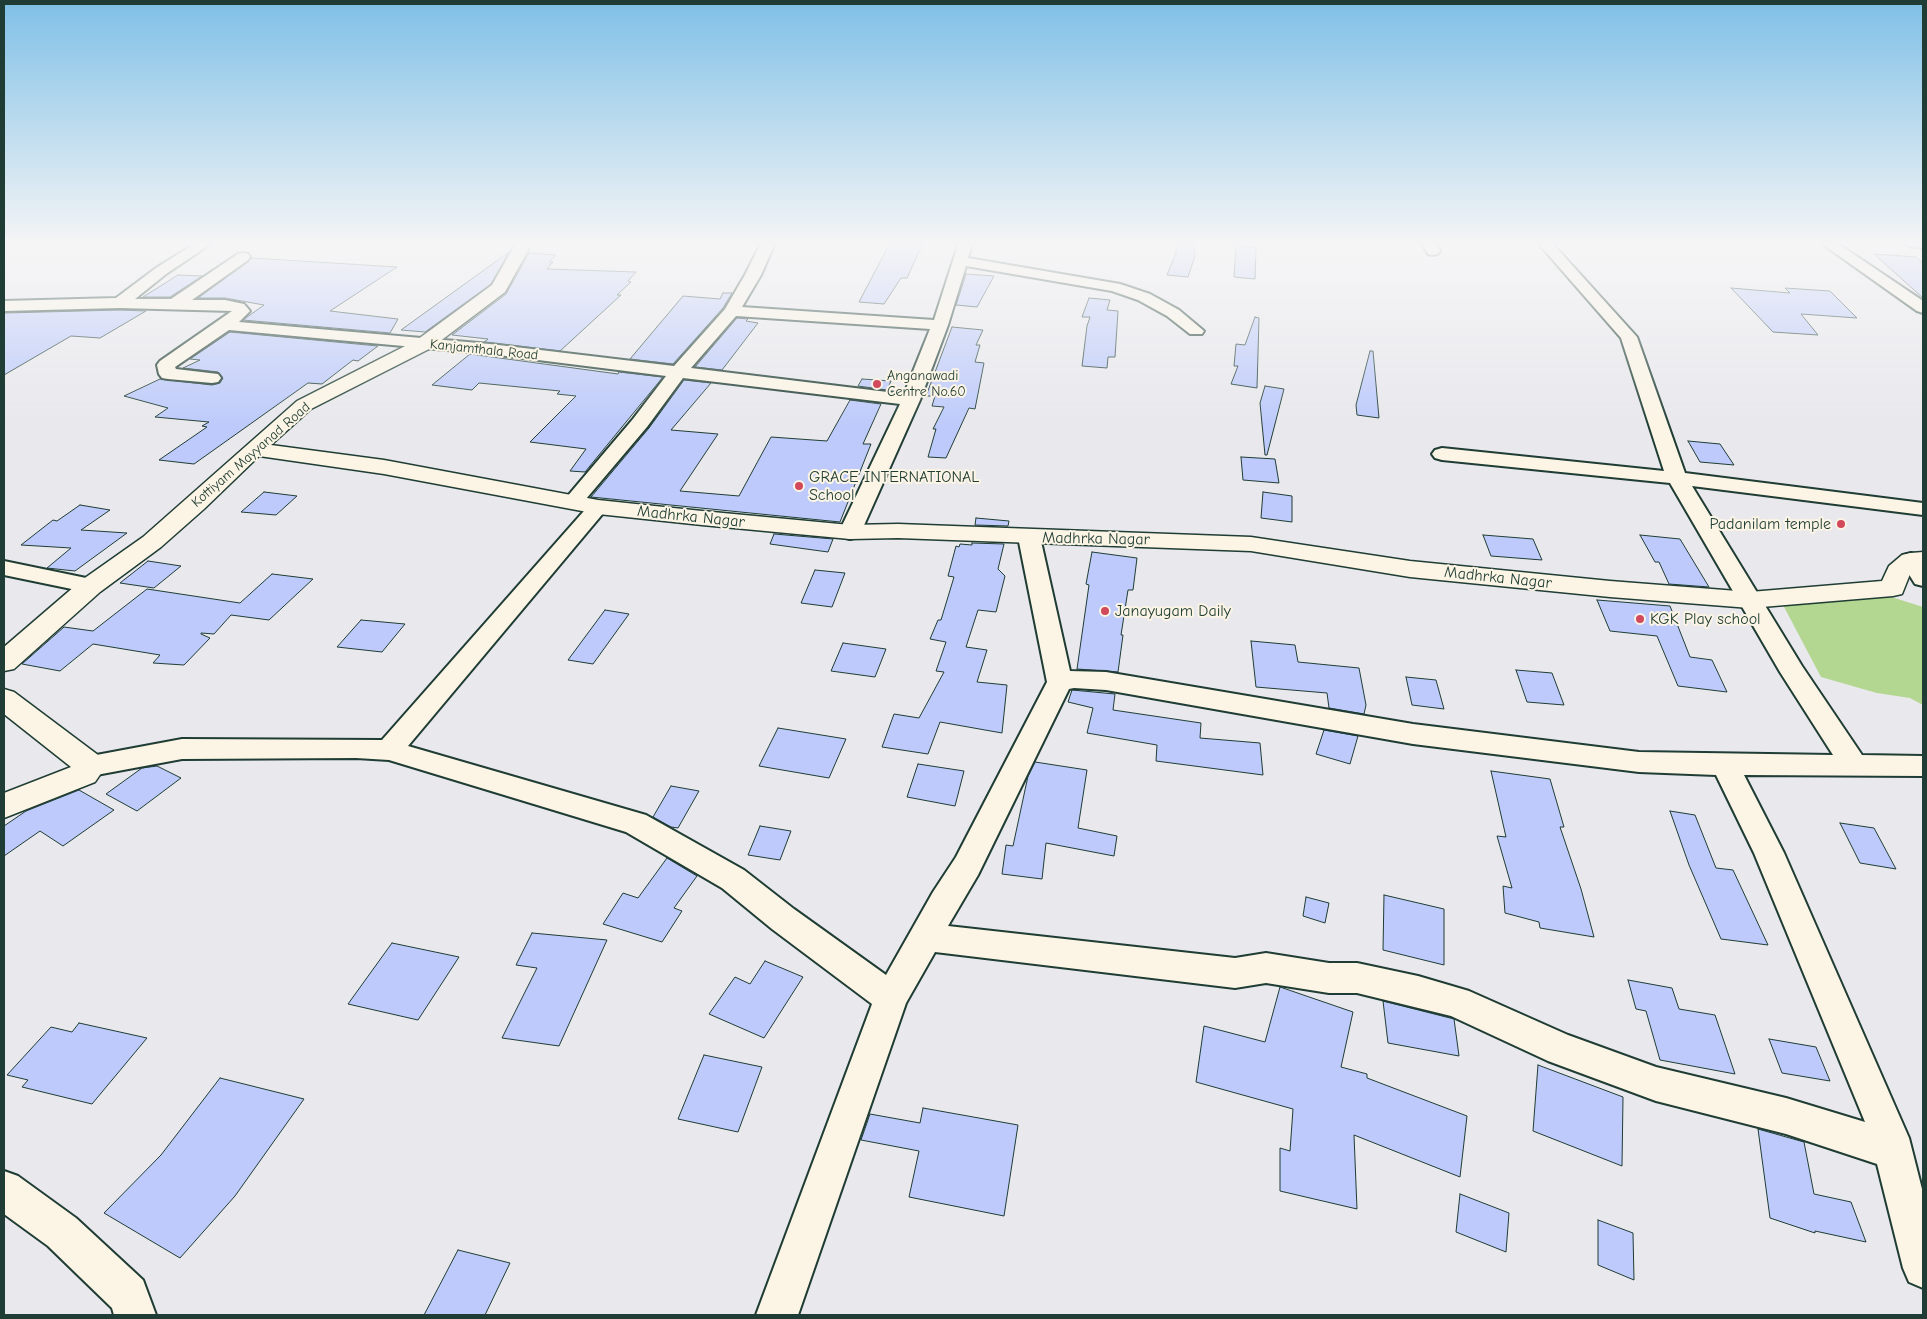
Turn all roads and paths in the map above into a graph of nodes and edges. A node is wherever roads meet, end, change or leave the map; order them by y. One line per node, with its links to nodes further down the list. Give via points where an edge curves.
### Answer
1 (26, 305): 2 (street); 9 (street); 11 (street)
2 (47, 305)
3 (187, 305): 12 (street, via 238,307 242,311)
4 (477, 305): 15 (street, Kottiyam Mayyanad Road)
5 (736, 305): 10 (street)
6 (947, 305): 13 (street)
7 (1158, 305): 14 (street)
8 (1600, 305): 21 (street, via 1629,337)
9 (4, 306)
10 (732, 311): 13 (street); 16 (street)
11 (4, 324)
12 (227, 324): 15 (street, Kanjamthala Road); 17 (street, via 166,365 168,374)
13 (940, 326): 18 (street)
14 (1196, 332)
15 (424, 344): 16 (street, Kanjamthala Road); 19 (street, Kottiyam Mayyanad Road, via 304,405)
16 (678, 372): 18 (street, Kanjamthala Road); 22 (street)
17 (212, 378)
18 (911, 400): 25 (street)
19 (254, 449): 22 (street, Madhrka Nagar, via 384,467); 29 (street, Kottiyam Mayyanad Road, via 152,542)
20 (1442, 454): 21 (street)
21 (1677, 478): 24 (street); 30 (street)
22 (573, 502): 23 (street, Madhrka Nagar)
23 (598, 507): 25 (street, Madhrka Nagar); 34 (street)
24 (1923, 509)
25 (850, 532): 26 (street, Madhrka Nagar)
26 (1029, 537): 30 (street, Madhrka Nagar, via 1251,544 1410,569); 32 (street)
27 (1919, 566): 30 (street, Madhrka Nagar, via 1898,571 1893,588)
28 (4, 568): 29 (street)
29 (91, 586): 31 (street, Kottiyam Mayyanad Road)
30 (1750, 600): 38 (street)
31 (4, 662)
32 (1060, 682): 35 (street, via 1074,679 1106,682 1413,734 1639,762); 40 (street, via 975,850)
33 (4, 699): 36 (street)
34 (389, 750): 36 (street, via 182,749); 41 (street, via 636,823 733,879)
35 (1724, 765): 38 (street); 42 (street, via 1769,853)
36 (91, 766): 39 (street, via 84,774)
37 (1923, 766): 38 (street)
38 (1855, 767)
39 (4, 806)
40 (926, 937): 41 (street); 42 (street, via 1235,972 1266,968 1329,978 1357,978 1418,991 1457,1002 1560,1049 1656,1084 1786,1116)
41 (891, 998): 46 (street)
42 (1894, 1150): 44 (street)
43 (4, 1190): 45 (street, via 62,1232 128,1295)
44 (1923, 1268)
45 (135, 1315)
46 (777, 1315)

